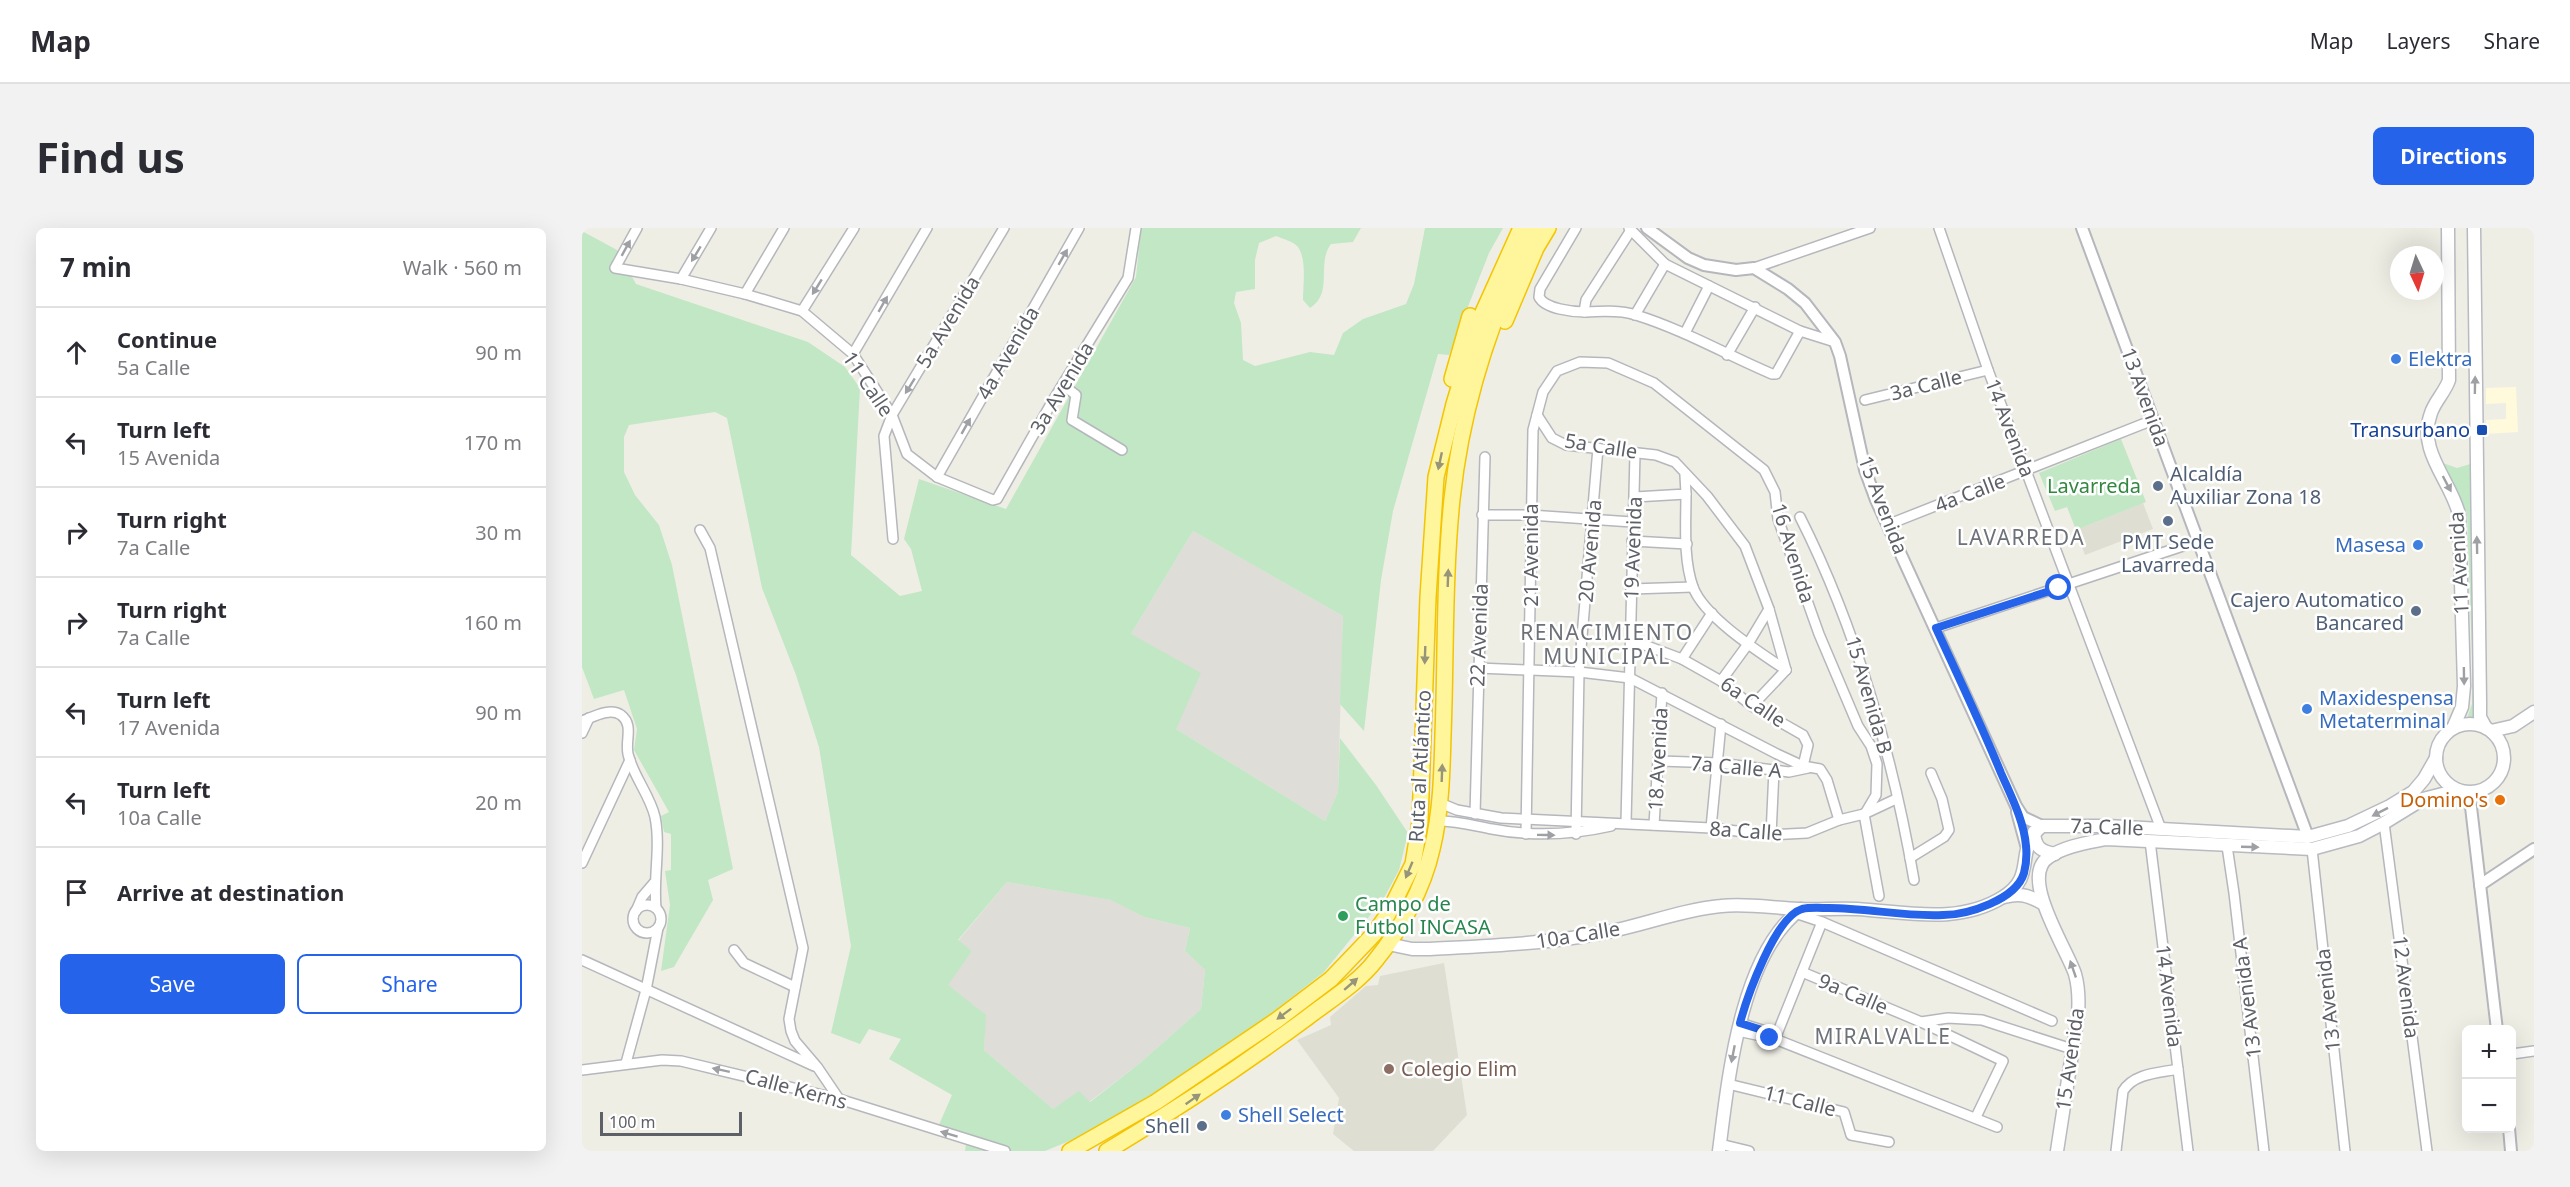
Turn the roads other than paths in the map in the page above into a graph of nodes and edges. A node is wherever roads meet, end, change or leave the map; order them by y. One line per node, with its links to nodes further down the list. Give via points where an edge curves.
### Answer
1 (637, 228): 23 (street, 11 Calle, one-way to 1, via 615,268)
2 (711, 228): 23 (street, one-way to 23)
3 (784, 228): 25 (street)
4 (854, 228): 27 (street, one-way to 27)
5 (927, 228): 33 (street, one-way to 5)
6 (1004, 228): 40 (street, 5a Avenida, one-way to 40)
7 (1079, 228): 50 (street, 4a Avenida, one-way to 7)
8 (1136, 228): 37 (street, 3a Avenida, via 1128,278)
9 (1509, 228): 39 (highway, via 1459,350 1451,383)
10 (1521, 228): 39 (highway, Ruta al Atlántico, via 1480,319)
11 (1535, 228): 42 (highway, Ruta al Atlántico, via 1491,329)
12 (1548, 228): 42 (highway, via 1516,294 1474,407)
13 (1576, 228): 28 (street, via 1539,297 1543,302)
14 (1647, 228): 22 (street, via 1704,265 1736,270)
15 (1870, 228): 22 (street)
16 (1939, 228): 36 (street, 14 Avenida)
17 (2082, 228): 43 (street, 13 Avenida)
18 (2448, 228): 86 (main road, 11 Avenida, one-way to 86, via 2450,380 2431,413 2428,439 2433,460 2457,505 2460,524 2464,686 2462,706)
19 (2474, 228): 87 (main road, 11 Avenida, one-way to 19, via 2481,717 2480,701)
20 (1630, 229): 21 (street); 28 (street, via 1586,300)
21 (1665, 264): 24 (street); 29 (street)
22 (1754, 268): 32 (street, 15 Avenida, via 1805,303)
23 (681, 279): 25 (street, 11 Calle)
24 (1709, 286): 26 (street); 31 (street)
25 (745, 294): 27 (street, 11 Calle)
26 (1755, 307): 30 (street); 34 (street)
27 (802, 311): 33 (street, 11 Calle)
28 (1584, 312): 29 (street)
29 (1635, 315): 31 (street)
30 (1800, 331): 32 (street); 34 (street, via 1774,375)
31 (1684, 333): 34 (street)
32 (1834, 342): 59 (street, 15 Avenida, via 1852,403 1865,470)
33 (853, 354): 40 (street, 11 Calle)
34 (1727, 355)
35 (1608, 363): 41 (street, 21 Avenida, via 1580,362 1557,371 1543,392); 103 (street, 16 Avenida, via 1654,383 1764,470 1775,492 1778,519 1819,633 1877,764 1876,795)
36 (1988, 370): 38 (street, 3a Calle); 48 (street, 14 Avenida)
37 (1063, 385): 45 (street, via 1076,395 1072,420); 53 (street, 3a Avenida)
38 (1865, 400)
39 (1454, 404): 169 (highway, Ruta al Atlántico, one-way to 169, via 1432,510 1420,822 1413,864 1388,914 1331,979 1277,1020 1156,1102)
40 (892, 415): 50 (street, 11 Calle, via 907,454); 61 (street, 5a Avenida, via 884,436)
41 (1537, 415): 44 (street, 5a Calle, via 1552,438 1566,445); 55 (street, 21 Avenida)
42 (1464, 419): 100 (highway, Ruta al Atlántico, one-way to 42, via 1450,523)
43 (2153, 420): 48 (street, 4a Calle); 62 (street, 13 Avenida)
44 (1598, 448): 46 (street, 5a Calle); 57 (street, 20 Avenida)
45 (1122, 450)
46 (1635, 453): 49 (street, 5a Calle, via 1675,462); 52 (street, 19 Avenida)
47 (1485, 457): 54 (street, 22 Avenida)
48 (2026, 471): 59 (street, 4a Calle); 65 (street, 14 Avenida)
49 (1686, 475): 51 (street); 68 (street, via 1744,546)
50 (937, 477): 53 (street, 11 Calle, via 989,499)
51 (1686, 494): 52 (street); 64 (street)
52 (1635, 497): 58 (street, 19 Avenida)
53 (998, 499)
54 (1482, 515): 55 (street); 74 (street, 22 Avenida)
55 (1530, 515): 57 (street); 75 (street, 21 Avenida)
56 (1800, 517): 99 (street, 15 Avenida B, via 1849,628)
57 (1593, 518): 58 (street); 77 (street, 20 Avenida)
58 (1632, 522): 63 (street, 19 Avenida)
59 (1887, 525): 70 (street, 15 Avenida)
60 (700, 530): 147 (street, via 710,548 803,948)
61 (893, 539)
62 (2198, 541): 65 (street); 121 (street, 13 Avenida)
63 (1632, 542): 64 (street); 67 (street, 19 Avenida)
64 (1687, 544): 66 (street)
65 (2068, 585): 70 (street); 114 (street, 14 Avenida)
66 (1693, 587): 67 (street); 69 (street)
67 (1631, 589): 71 (street, 19 Avenida)
68 (1769, 609): 72 (street); 76 (street)
69 (1712, 613): 72 (street); 73 (street)
70 (1936, 628): 101 (street, 15 Avenida)
71 (1631, 640): 73 (street, 6a Calle); 78 (street, 19 Avenida)
72 (1748, 644): 76 (street); 79 (street)
73 (1682, 659): 79 (street, 6a Calle)
74 (1478, 668): 75 (street); 104 (street, 22 Avenida)
75 (1530, 670): 77 (street); 107 (street, 21 Avenida)
76 (1786, 670): 81 (street)
77 (1579, 672): 78 (street); 108 (street, 20 Avenida)
78 (1630, 678): 80 (street); 109 (street, 19 Avenida)
79 (1721, 681): 81 (street, 6a Calle)
80 (1662, 693): 84 (street); 92 (street, 18 Avenida)
81 (1752, 706): 94 (street, 6a Calle, via 1807,739)
82 (2534, 712): 85 (main road)
83 (585, 719): 88 (street); 91 (street, via 611,712 623,717 629,728)
84 (1721, 724): 93 (street); 94 (street)
85 (2513, 726): 87 (main road); 89 (main road)
86 (2453, 728): 87 (main road, via 2475,724); 90 (main road, via 2439,743)
87 (2488, 729): 89 (main road)
88 (582, 733)
89 (2502, 744): 98 (main road, via 2504,761 2499,777)
90 (2436, 758): 97 (main road, via 2442,777); 121 (main road, 7a Calle, one-way to 121, via 2414,792)
91 (630, 760): 119 (street); 129 (street, via 654,815)
92 (1660, 761): 93 (street, 7a Calle A); 111 (street, 18 Avenida)
93 (1719, 763): 95 (street, 7a Calle A); 112 (street)
94 (1807, 767): 95 (street, 7a Calle A, via 1797,772); 105 (street, via 1825,774)
95 (1774, 770): 118 (street)
96 (1931, 773): 126 (street, via 1949,830)
97 (2460, 790): 98 (main road); 102 (street); 110 (main road, 7a Calle, via 2423,799)
98 (2476, 791): 102 (street)
99 (1896, 799): 103 (street, 8a Calle); 126 (street, 15 Avenida B)
100 (1440, 803): 104 (street, 8a Calle); 106 (highway, Ruta al Atlántico)
101 (2016, 806): 113 (street, 15 Avenida); 122 (street, 15 Avenida)
102 (2471, 807): 130 (street)
103 (1865, 813): 105 (street, 8a Calle); 131 (street)
104 (1475, 814): 107 (street, 8a Calle)
105 (1839, 820): 118 (street, 8a Calle, via 1807,833)
106 (1437, 821): 116 (street, 8a Calle, via 1460,821); 142 (highway, Ruta al Atlántico, via 1425,873)
107 (1527, 821): 108 (street, 8a Calle); 116 (street, 21 Avenida)
108 (1576, 821): 109 (street, 8a Calle); 117 (street, 20 Avenida)
109 (1626, 823): 111 (street, 8a Calle); 117 (street, 8a Calle)
110 (2384, 824): 121 (main road, 7a Calle, via 2348,840); 177 (street, 12 Avenida)
111 (1654, 825): 112 (street, 8a Calle)
112 (1711, 828): 118 (street, 8a Calle)
113 (2038, 829): 114 (main road, 7a Calle); 122 (main road); 125 (main road, via 2034,842 2038,849)
114 (2161, 829): 121 (main road, 7a Calle)
115 (582, 834): 119 (street)
116 (1526, 834): 117 (street, 8a Calle, one-way to 117)
117 (1576, 834)
118 (1771, 835)
119 (593, 839): 127 (street)
120 (2150, 841): 123 (main road, 7a Calle); 125 (main road, 7a Calle, via 2106,839); 159 (street, 14 Avenida)
121 (2310, 843): 123 (main road, 7a Calle, one-way to 121); 176 (street, 13 Avenida)
122 (2026, 845): 132 (main road, via 2021,881)
123 (2227, 846): 175 (street, 13 Avenida A)
124 (2534, 849): 130 (street)
125 (2055, 854): 133 (main road, 7a Calle, via 2039,870)
126 (1910, 858): 128 (street, 15 Avenida B)
127 (582, 863)
128 (1914, 880)
129 (654, 883): 135 (street); 136 (street)
130 (2480, 885): 151 (street)
131 (1879, 896)
132 (2004, 897): 133 (main road, via 2024,895); 137 (main road, via 1965,913 1947,915 1855,909)
133 (2042, 903): 154 (main road, 15 Avenida, one-way to 133, via 2078,1015 2076,976)
134 (1767, 907): 137 (main road, 10a Calle); 141 (main road); 142 (main road, 10a Calle, via 1721,906 1597,935 1539,942 1430,949)
135 (656, 908): 136 (street, via 645,905); 139 (street, via 661,918)
136 (636, 910): 140 (street, via 633,921)
137 (1798, 911): 138 (street); 141 (main road)
138 (1818, 920): 146 (street); 149 (street)
139 (658, 928): 140 (street, via 648,933); 143 (street)
140 (638, 930): 143 (street)
141 (1781, 930): 152 (main road, via 1750,989)
142 (1388, 944): 170 (highway, Ruta al Atlántico, one-way to 142, via 1185,1104 1287,1033 1373,964)
143 (653, 949): 148 (street)
144 (734, 950): 147 (street, via 744,963)
145 (582, 960): 148 (street)
146 (1802, 972): 150 (street, 9a Calle); 153 (street)
147 (795, 987): 158 (street, via 789,1019 791,1031)
148 (646, 990): 157 (street); 158 (street)
149 (2052, 1021)
150 (1921, 1022): 154 (street, via 1948,1018 1982,1020); 163 (street, 9a Calle, via 2003,1061)
151 (2497, 1025)
152 (1739, 1027): 153 (street, via 1762,1030); 161 (main road, one-way to 161)
153 (1772, 1039): 163 (street)
154 (2072, 1049): 172 (main road, 15 Avenida)
155 (2534, 1051): 156 (street)
156 (2516, 1053)
157 (627, 1063): 160 (street, Calle Kerns); 162 (street, Calle Kerns, one-way to 157, via 681,1061)
158 (818, 1068): 162 (street)
159 (2178, 1069): 173 (street, via 2132,1080 2123,1091); 174 (street, 14 Avenida)
160 (582, 1070)
161 (1728, 1084): 166 (street, 11 Calle, via 1844,1112 1851,1135); 167 (main road)
162 (839, 1099): 168 (street, Calle Kerns, one-way to 162)
163 (1976, 1118): 164 (street)
164 (1997, 1127)
165 (2509, 1133): 178 (street)
166 (1889, 1142)
167 (1720, 1148): 171 (street)
168 (1005, 1151)
169 (1070, 1151)
170 (1107, 1151)
171 (1749, 1151)
172 (2057, 1151)
173 (2116, 1151)
174 (2188, 1151)
175 (2264, 1151)
176 (2345, 1151)
177 (2427, 1151)
178 (2511, 1151)

